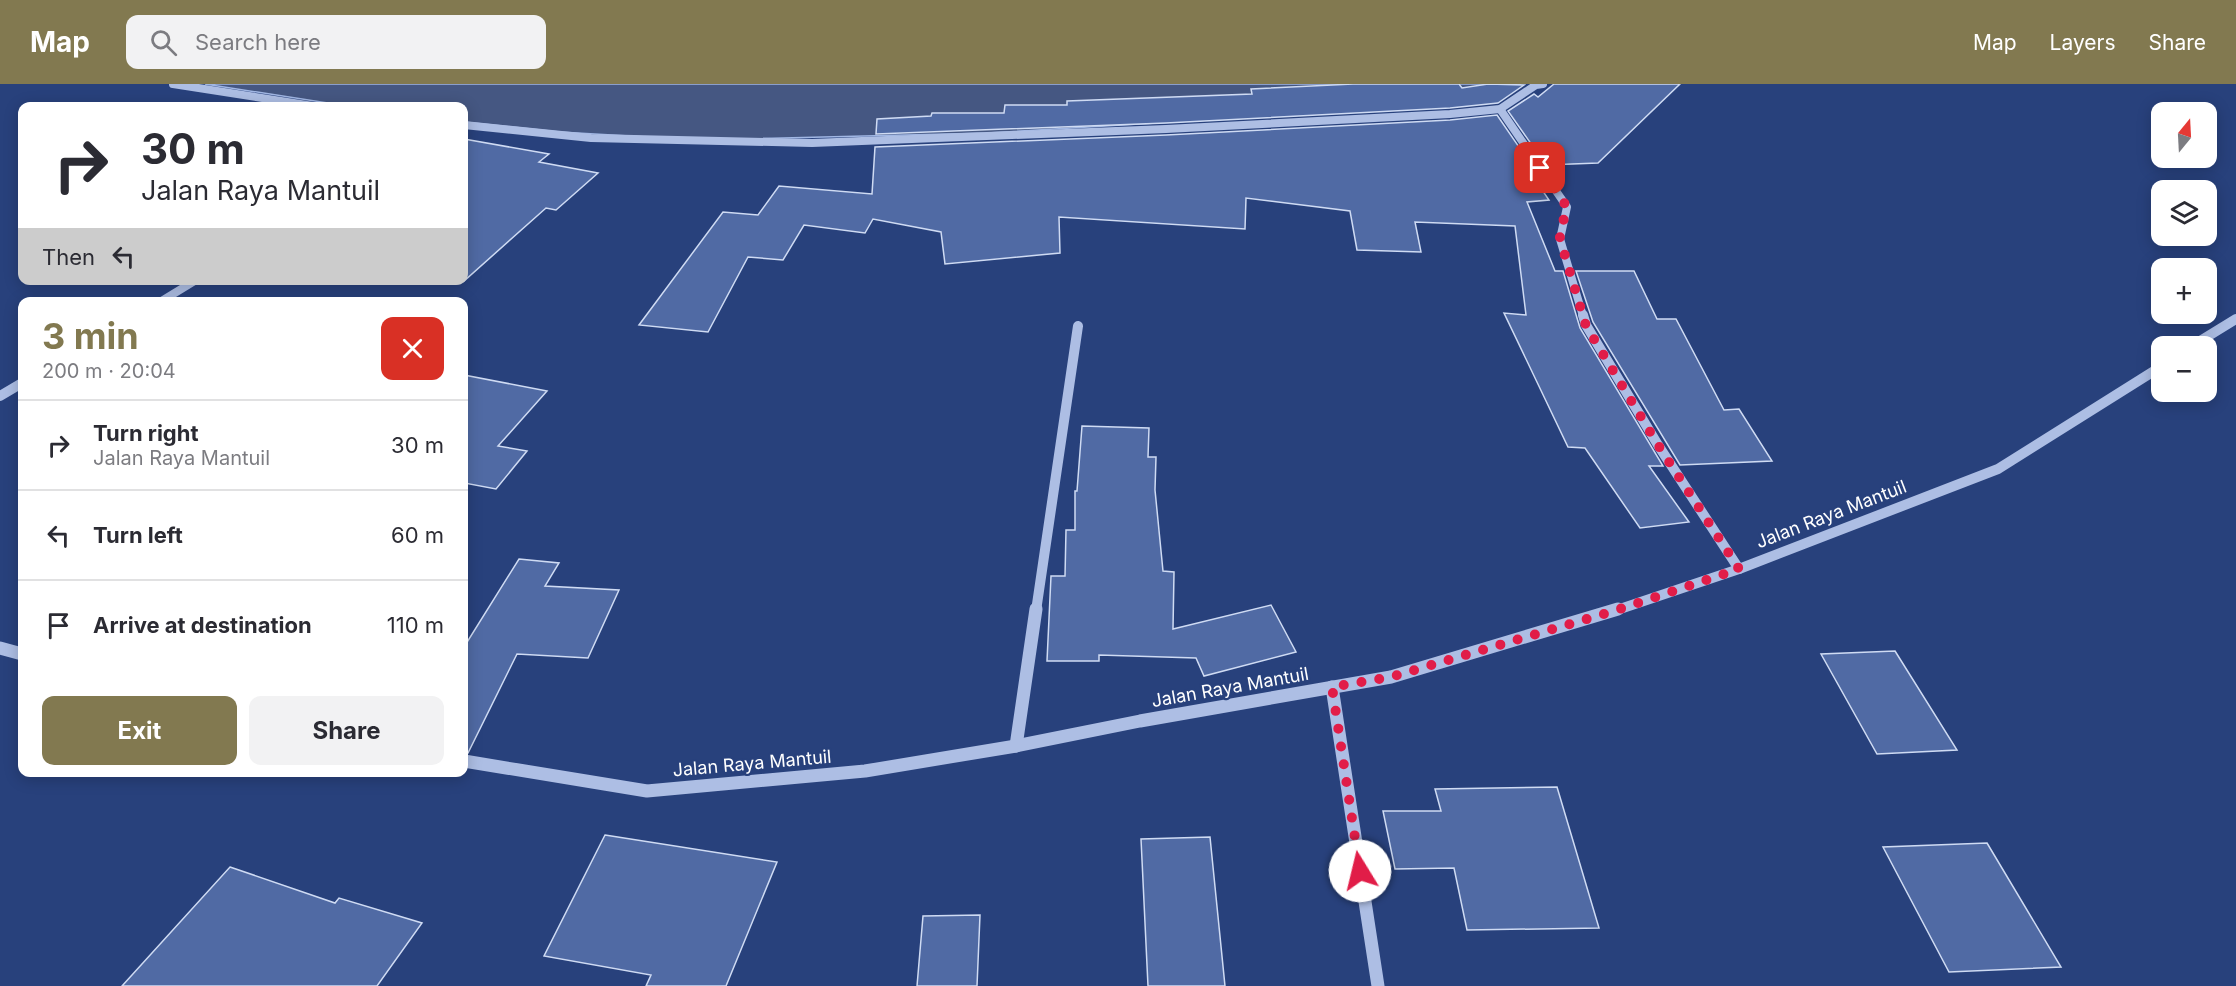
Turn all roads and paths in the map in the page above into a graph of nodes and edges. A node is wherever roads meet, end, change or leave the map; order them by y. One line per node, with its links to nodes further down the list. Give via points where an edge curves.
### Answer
1 (173, 84): 3 (street)
2 (1543, 84): 4 (street)
3 (288, 102)
4 (1500, 109): 5 (street, via 1166,129 812,143 591,138); 14 (street, via 1567,207 1559,227 1560,239 1586,326)
5 (468, 125)
6 (188, 285): 7 (street)
7 (168, 297)
8 (2236, 319): 10 (street)
9 (1078, 326): 18 (street)
10 (2208, 336)
11 (2151, 373): 14 (street, Jalan Raya Mantuil, via 1998,469)
12 (18, 385): 13 (street)
13 (0, 396)
14 (1739, 569): 17 (street, Jalan Raya Mantuil, via 1614,611 1391,677)
15 (0, 648): 16 (street)
16 (18, 653)
17 (1332, 687): 18 (street, Jalan Raya Mantuil); 20 (street)
18 (1016, 746): 19 (street, Jalan Raya Mantuil, via 865,771 647,791)
19 (468, 762)
20 (1378, 986)

